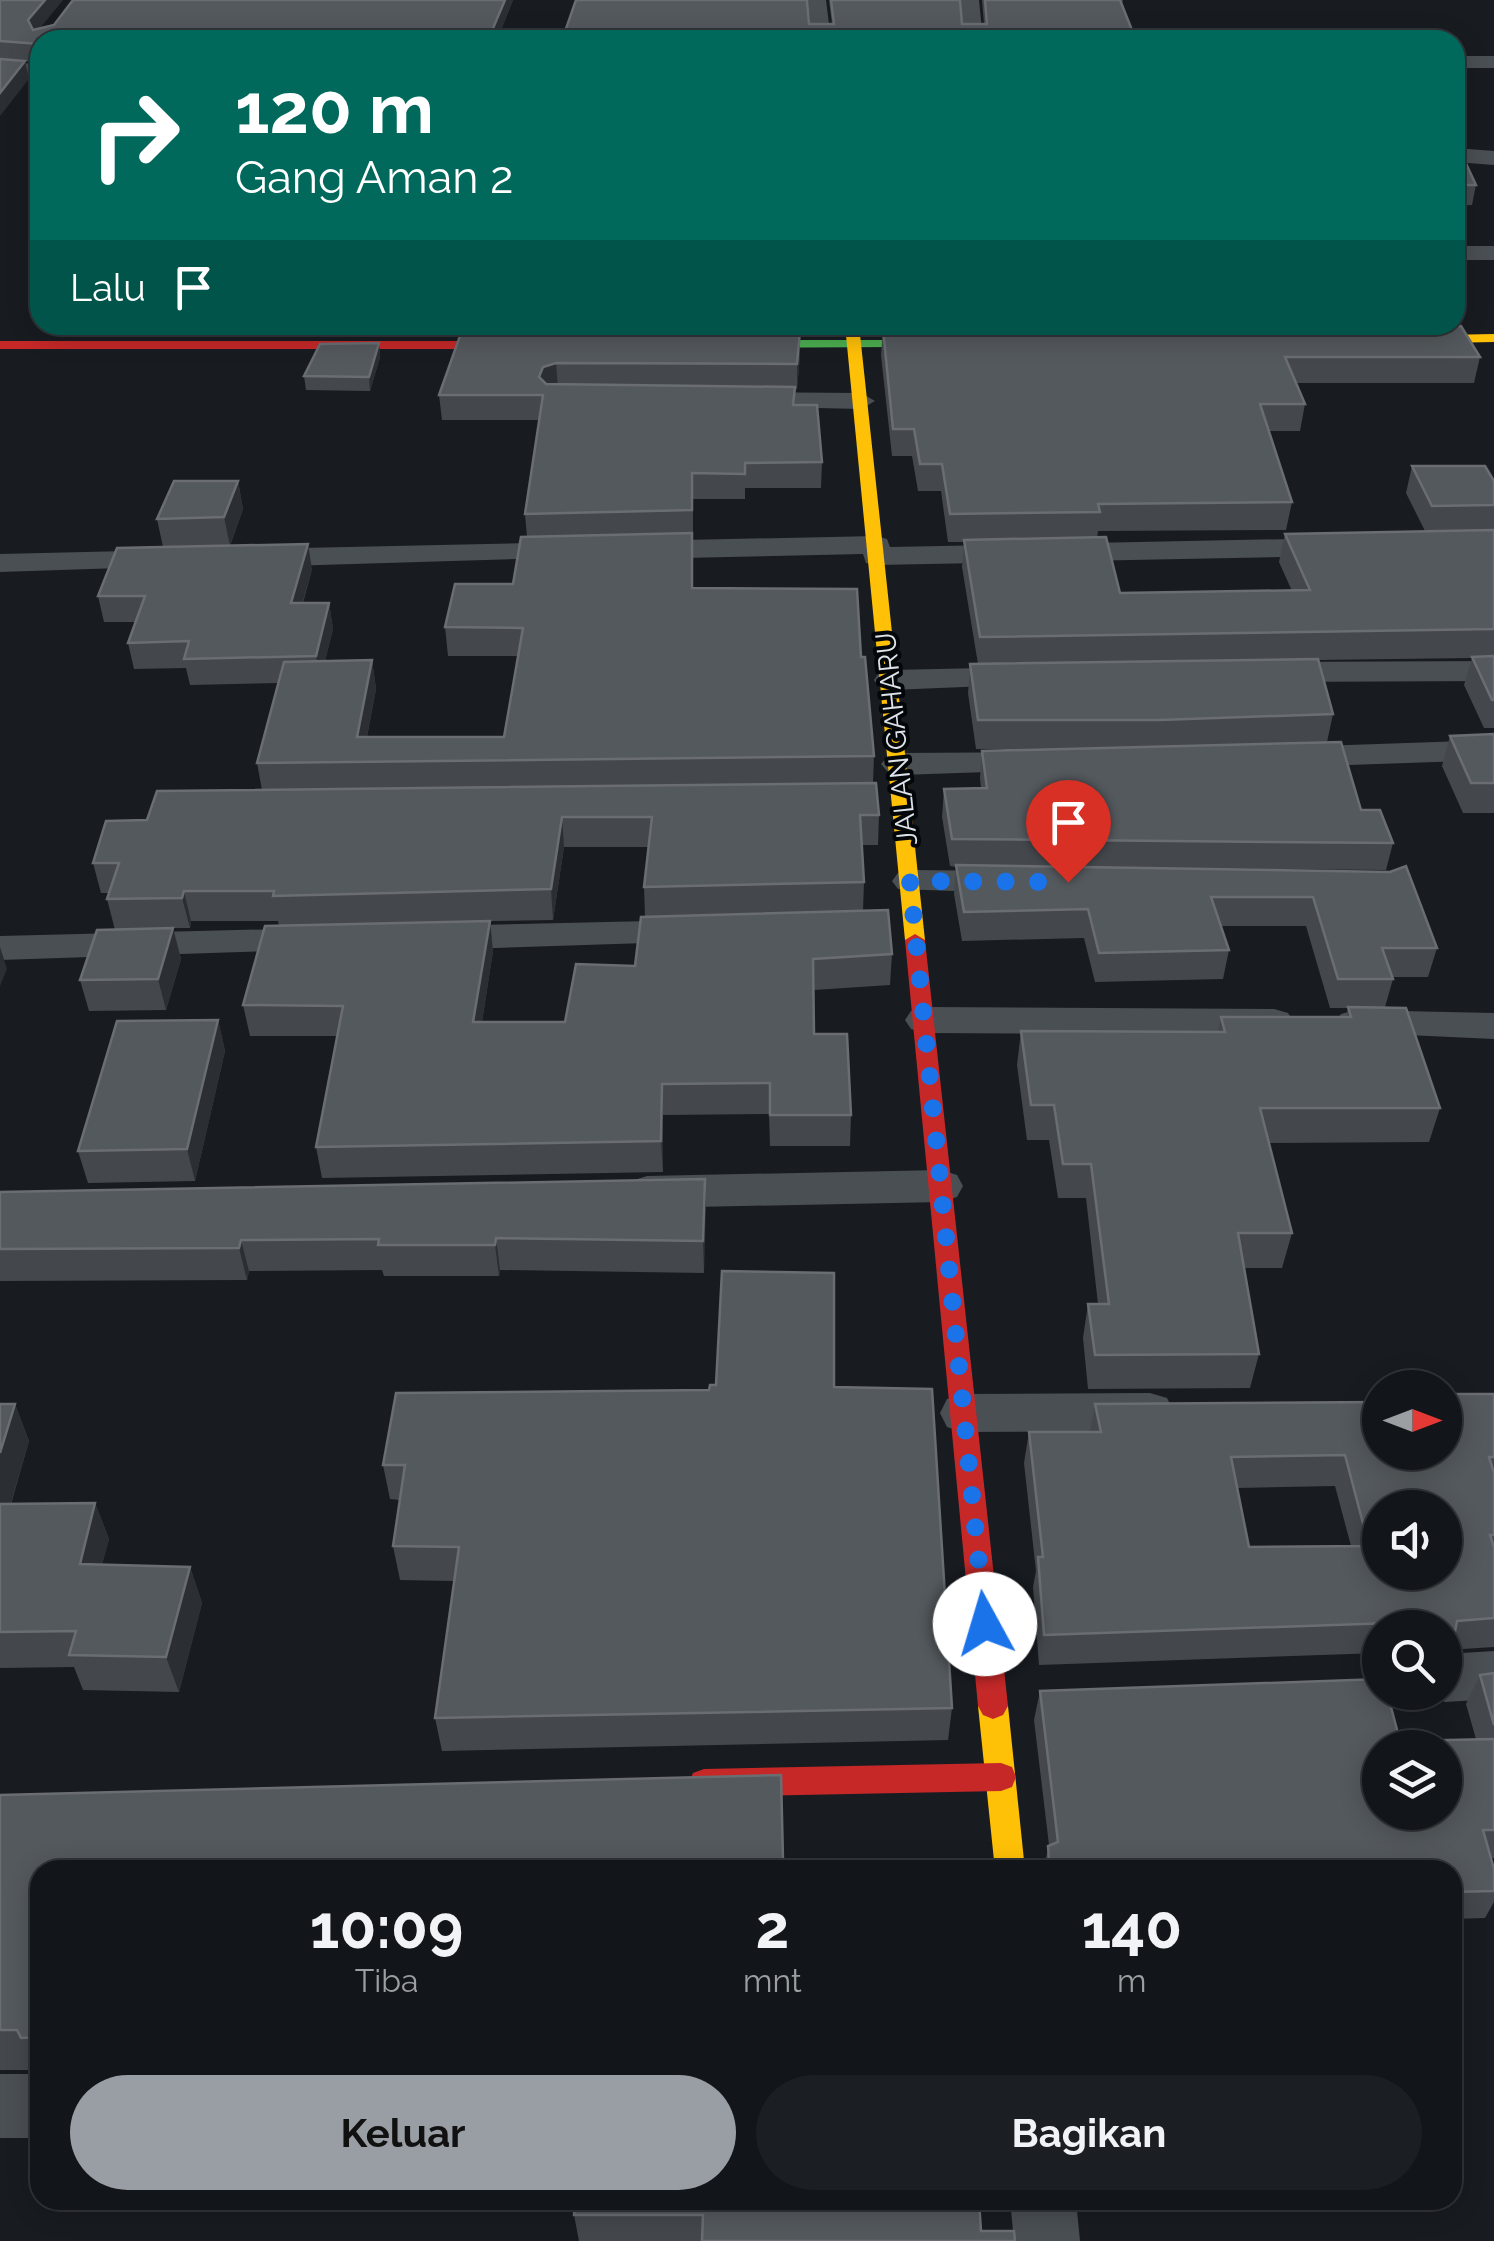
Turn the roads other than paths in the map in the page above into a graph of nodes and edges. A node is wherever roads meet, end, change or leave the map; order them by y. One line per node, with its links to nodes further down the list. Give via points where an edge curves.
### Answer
1 (817, 0): 3 (street)
2 (970, 0): 4 (street)
3 (820, 30)
4 (972, 30)
5 (1465, 62): 6 (street)
6 (1494, 62)
7 (0, 68): 8 (street)
8 (30, 70)
9 (1465, 156): 10 (street)
10 (1494, 158)
11 (1465, 253): 12 (street)
12 (1494, 253)
13 (853, 335): 16 (street); 17 (street); 21 (street, JALAN GAHARU)
14 (1494, 338): 15 (street)
15 (1360, 340)
16 (695, 344)
17 (913, 344)
18 (0, 345): 19 (street)
19 (556, 345)
20 (710, 400): 21 (street)
21 (860, 400): 23 (street, JALAN GAHARU)
22 (1379, 547): 23 (street)
23 (877, 551): 24 (street); 28 (street, JALAN GAHARU)
24 (0, 563)
25 (1494, 670): 26 (street)
26 (1234, 673)
27 (1062, 676): 28 (street)
28 (891, 680): 32 (street, JALAN GAHARU)
29 (1494, 750): 30 (street)
30 (1256, 758)
31 (1077, 763): 32 (street)
32 (899, 764): 33 (street, JALAN GAHARU)
33 (902, 800): 34 (street); 35 (street, JALAN GAHARU)
34 (863, 801)
35 (910, 881): 36 (street); 37 (street, JALAN GAHARU)
36 (1048, 882)
37 (915, 927): 38 (street); 43 (street, JALAN GAHARU)
38 (875, 928)
39 (736, 931): 40 (street)
40 (398, 938)
41 (358, 940): 42 (street)
42 (0, 948)
43 (925, 1020): 44 (street); 45 (street, JALAN GAHARU)
44 (1494, 1026)
45 (941, 1186): 46 (street); 48 (street, JALAN GAHARU)
46 (608, 1192)
47 (1202, 1411): 48 (street)
48 (964, 1412): 52 (street, JALAN GAHARU)
49 (1494, 1675): 50 (street)
50 (1462, 1677)
51 (1050, 1692): 52 (street)
52 (992, 1694): 53 (street, JALAN GAHARU)
53 (1001, 1776): 54 (street); 55 (street, JALAN GAHARU)
54 (687, 1783)
55 (1009, 1860)
56 (0, 2106): 57 (street)
57 (30, 2106)
58 (1043, 2210): 59 (street)
59 (1046, 2241)

